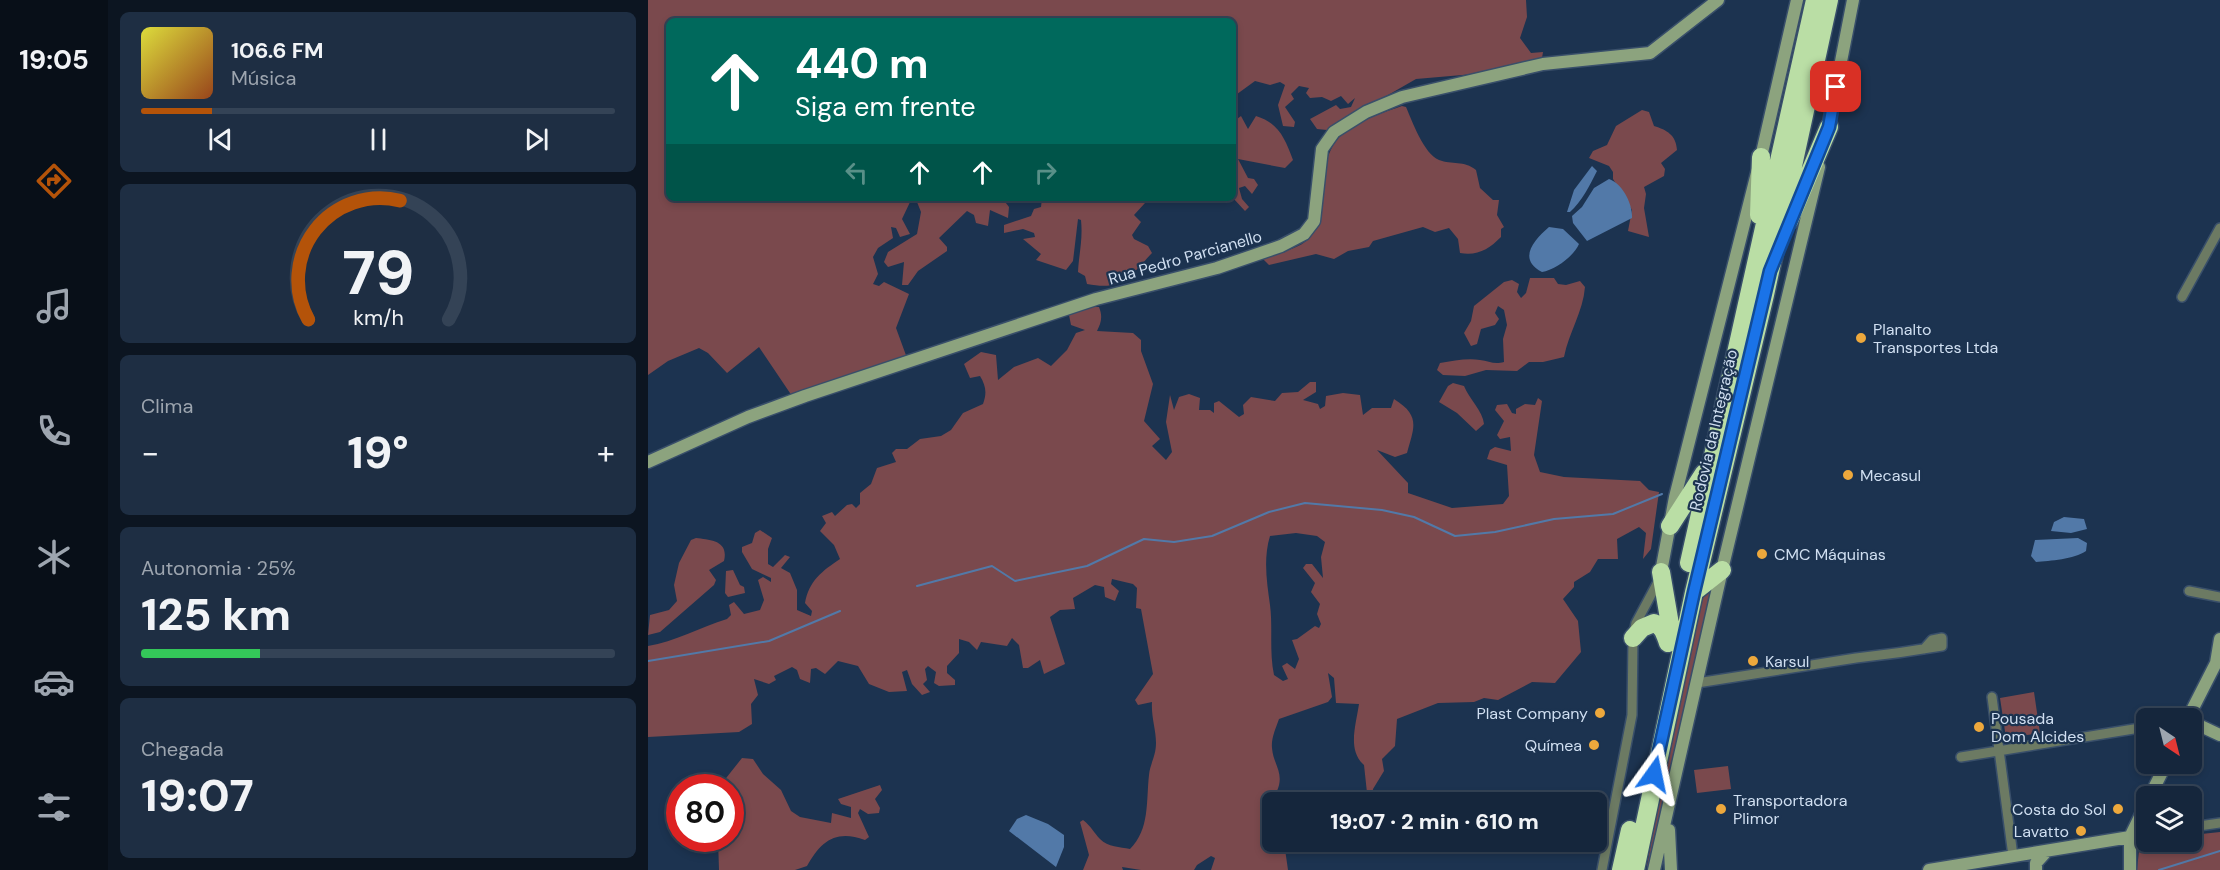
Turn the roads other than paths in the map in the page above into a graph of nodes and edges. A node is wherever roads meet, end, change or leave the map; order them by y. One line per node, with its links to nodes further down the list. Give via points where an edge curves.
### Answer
1 (1718, 0): 12 (street, Rua Pedro Parcianello, via 1650,53 1543,64 1402,97 1366,112 1334,132 1322,149 1314,221 1304,234 1281,246 1217,268 1096,299 805,396)
2 (1797, 0): 7 (street)
3 (1815, 0): 10 (highway, Rodovia da Integração)
4 (1829, 0): 9 (highway, Rodovia da Integração)
5 (1853, 0): 6 (street)
6 (1829, 127): 9 (highway); 15 (street)
7 (1761, 157): 10 (highway, via 1760,213); 14 (street)
8 (2220, 228): 11 (street)
9 (1770, 271): 18 (highway, Rodovia da Integração)
10 (1749, 289): 13 (highway, Rodovia da Integração)
11 (2182, 297)
12 (650, 459)
13 (1711, 461): 14 (highway); 22 (highway, Rodovia da Integração)
14 (1670, 526): 16 (street)
15 (1722, 570): 18 (highway); 24 (street)
16 (1661, 572): 20 (street, via 1636,623); 22 (highway)
17 (2189, 591): 19 (street)
18 (1694, 592): 42 (highway, Rodovia da Integração)
19 (2220, 597)
20 (1633, 638): 22 (highway, via 1649,623 1659,624); 45 (street, via 1632,715)
21 (2220, 639): 26 (street, via 2216,663)
22 (1671, 643): 46 (highway, Rodovia da Integração)
23 (1924, 649): 24 (street, via 1866,661)
24 (1697, 683): 32 (street)
25 (1992, 697): 30 (street)
26 (2193, 708)
27 (2202, 727): 29 (street)
28 (2136, 729): 30 (street)
29 (2220, 735)
30 (1999, 751): 31 (street); 41 (street)
31 (1961, 757)
32 (1668, 817): 47 (street); 48 (street)
33 (2220, 823): 35 (street)
34 (2136, 825): 37 (street)
35 (2202, 826)
36 (2136, 836): 37 (street)
37 (2130, 837): 38 (street); 44 (street)
38 (2110, 841): 39 (street); 44 (street, via 2120,848)
39 (2047, 851): 40 (street); 43 (street)
40 (2026, 854): 41 (street); 43 (street)
41 (2013, 856): 49 (street)
42 (1638, 864)
43 (2036, 866)
44 (2130, 868)
45 (1602, 870)
46 (1621, 870)
47 (1654, 870)
48 (1671, 870)
49 (1929, 870)

